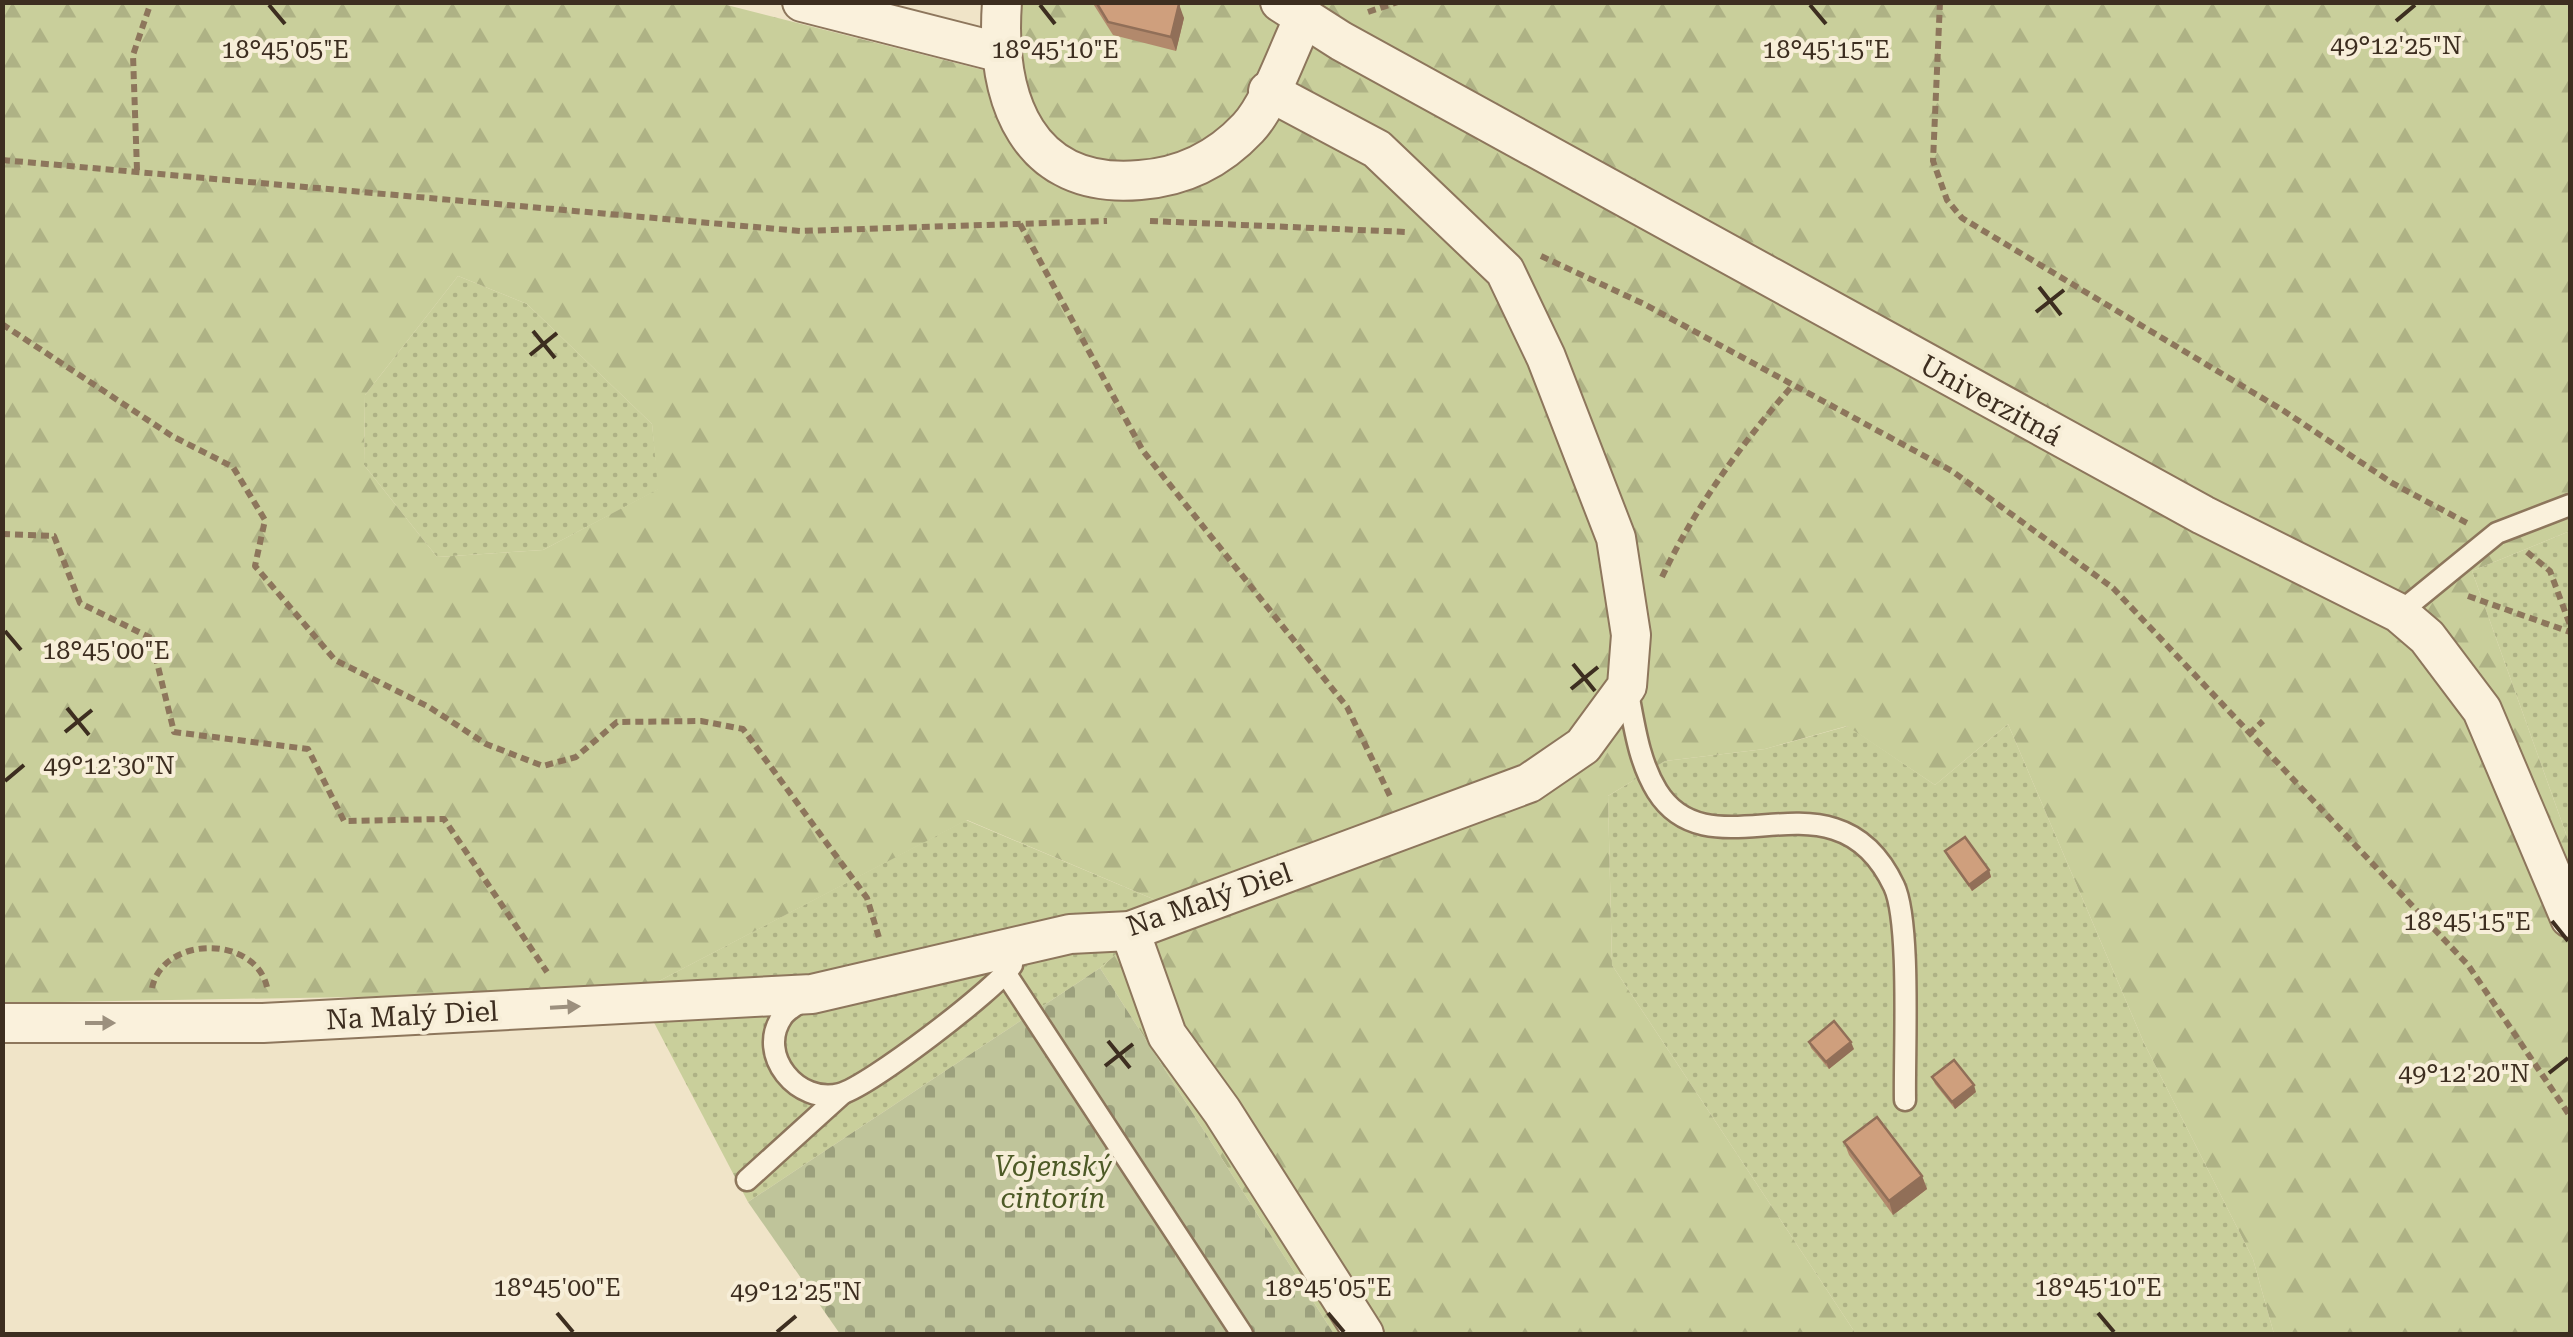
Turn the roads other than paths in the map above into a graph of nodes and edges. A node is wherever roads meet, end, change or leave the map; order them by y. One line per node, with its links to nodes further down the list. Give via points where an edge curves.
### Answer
1 (802, 2): 4 (street)
2 (1002, 2): 4 (street)
3 (1292, 11): 5 (street); 7 (street, Univerzitná, via 2203,515)
4 (998, 52): 5 (street, via 1022,128 1064,170 1099,182 1160,179 1195,168 1251,125)
5 (1268, 91): 8 (street, via 1376,149 1505,271 1616,538 1631,635)
6 (2570, 505): 7 (lane, via 2497,533)
7 (2399, 613): 9 (street, Univerzitná, via 2427,637 2482,710)
8 (1626, 686): 10 (street, Na Malý Diel, via 1583,746 1528,783); 15 (lane, via 1658,794 1689,822 1726,828 1811,821 1848,835 1876,857 1895,888 1902,919)
9 (2570, 918)
10 (1130, 931): 11 (street, Na Malý Diel, via 1070,934); 18 (street, via 1167,1036)
11 (1016, 959): 12 (street, Na Malý Diel); 14 (lane, via 888,1066); 17 (lane)
12 (812, 994): 13 (street, Na Malý Diel, one-way to 12, via 274,1022); 14 (lane, via 782,1016 774,1041 777,1062 800,1089)
13 (2, 1023)
14 (842, 1094): 16 (lane)
15 (1905, 1100)
16 (747, 1180)
17 (1242, 1334)
18 (1364, 1334)

